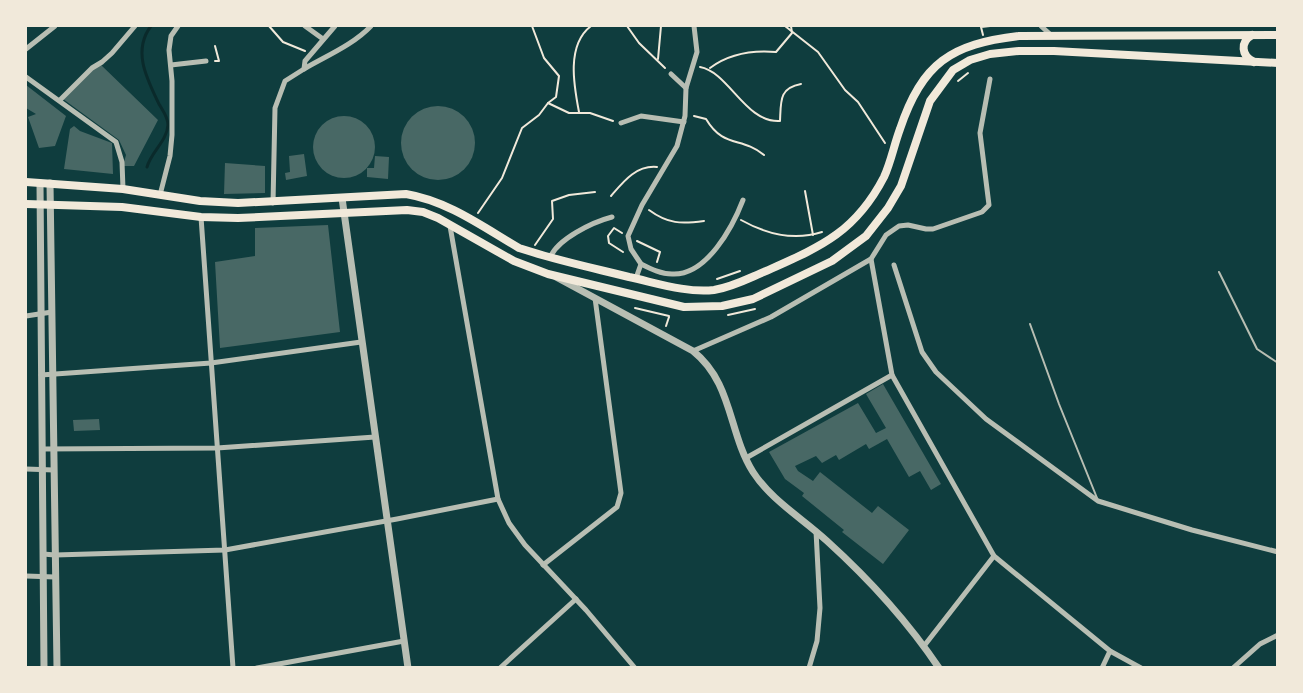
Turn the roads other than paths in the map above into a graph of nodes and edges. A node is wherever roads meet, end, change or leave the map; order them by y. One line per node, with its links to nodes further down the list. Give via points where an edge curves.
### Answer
1 (55, 26): 13 (street)
2 (135, 26): 23 (street, via 112,53)
3 (178, 26): 17 (street, via 171,36)
4 (305, 26): 12 (street)
5 (335, 26): 12 (street)
6 (371, 26): 18 (street)
7 (694, 26): 22 (street, via 697,52)
8 (1041, 26): 11 (street)
9 (1254, 35): 10 (main road); 11 (main road); 15 (main road, via 1248,37 1243,48 1248,60)
10 (1278, 35)
11 (1052, 36): 47 (main road, via 978,42 946,57 912,100 880,184 835,238 745,280 714,290 687,290)
12 (323, 39): 18 (street, via 305,61)
13 (26, 49)
14 (206, 61): 17 (street)
15 (1255, 62): 16 (main road); 46 (main road, via 1019,51 990,54 953,70 930,101 901,186 878,221 832,261 776,290 733,304 684,307)
16 (1278, 63)
17 (171, 65): 30 (street, via 172,135)
18 (304, 69): 33 (street, via 285,81 275,108)
19 (671, 74): 22 (street)
20 (26, 77): 23 (street)
21 (990, 79): 42 (street, via 980,133 989,205 982,212 933,229 899,226 886,235)
22 (686, 88): 24 (street)
23 (60, 100): 29 (street, via 116,142)
24 (685, 119): 25 (street, via 641,116); 43 (street, via 677,146 628,236)
25 (621, 123)
26 (26, 182): 27 (main road)
27 (40, 183): 28 (main road); 35 (street)
28 (50, 183): 29 (main road); 36 (street)
29 (123, 189): 30 (main road)
30 (160, 195): 33 (main road, via 200,201)
31 (342, 198): 33 (main road); 37 (street); 41 (main road, via 406,194 427,197 519,248)
32 (743, 200): 43 (street, via 716,249 684,273 655,271)
33 (273, 202)
34 (26, 204): 35 (main road)
35 (40, 204): 36 (main road); 50 (street)
36 (51, 204): 38 (main road, via 122,207); 49 (street)
37 (344, 213): 38 (main road); 40 (main road, via 415,211); 53 (street)
38 (201, 217): 55 (street)
39 (612, 217): 41 (street, via 570,237)
40 (450, 226): 46 (main road, via 514,261); 68 (street)
41 (550, 258): 47 (main road)
42 (871, 259): 54 (street, via 771,317); 59 (street)
43 (641, 264): 47 (street)
44 (894, 265): 69 (street, via 922,352 936,372 986,419)
45 (1219, 272): 56 (lane, via 1257,349)
46 (548, 273): 48 (street)
47 (636, 278)
48 (595, 298): 54 (street); 77 (street, via 621,493 617,507)
49 (52, 312): 50 (street); 57 (street)
50 (41, 313): 51 (street); 58 (street)
51 (26, 316)
52 (1030, 324): 69 (lane)
53 (362, 342): 55 (street); 60 (street)
54 (693, 351): 64 (street, via 718,378)
55 (211, 363): 57 (street); 61 (street)
56 (1278, 363)
57 (53, 374): 58 (street); 63 (street)
58 (41, 375): 62 (street)
59 (892, 375): 64 (street); 76 (street)
60 (375, 437): 61 (street); 70 (street)
61 (217, 448): 63 (street); 72 (street)
62 (42, 449): 63 (street); 66 (street)
63 (54, 449): 67 (street)
64 (746, 458): 71 (street, via 770,493)
65 (26, 469): 66 (street)
66 (42, 470): 67 (street); 74 (street)
67 (54, 470): 75 (street)
68 (498, 499): 70 (street); 77 (street, via 509,523)
69 (1098, 501): 73 (street)
70 (387, 521): 72 (street); 83 (street)
71 (816, 531): 84 (street, via 888,600); 94 (street, via 820,608)
72 (225, 550): 75 (street); 89 (street)
73 (1278, 552)
74 (43, 554): 75 (street); 79 (street)
75 (55, 555): 80 (street)
76 (994, 556): 84 (street); 85 (street)
77 (543, 565): 81 (street)
78 (26, 576): 79 (street)
79 (43, 576): 80 (street); 87 (street)
80 (55, 577): 88 (street)
81 (576, 599): 92 (street); 93 (street)
82 (1278, 635): 97 (street, via 1260,644)
83 (404, 641): 90 (street); 91 (street)
84 (924, 646): 86 (street)
85 (1110, 651): 95 (street); 96 (street)
86 (936, 666)
87 (44, 668)
88 (57, 668)
89 (233, 668)
90 (257, 668)
91 (408, 668)
92 (500, 668)
93 (635, 668)
94 (809, 668)
95 (1102, 668)
96 (1141, 668)
97 (1233, 668)

